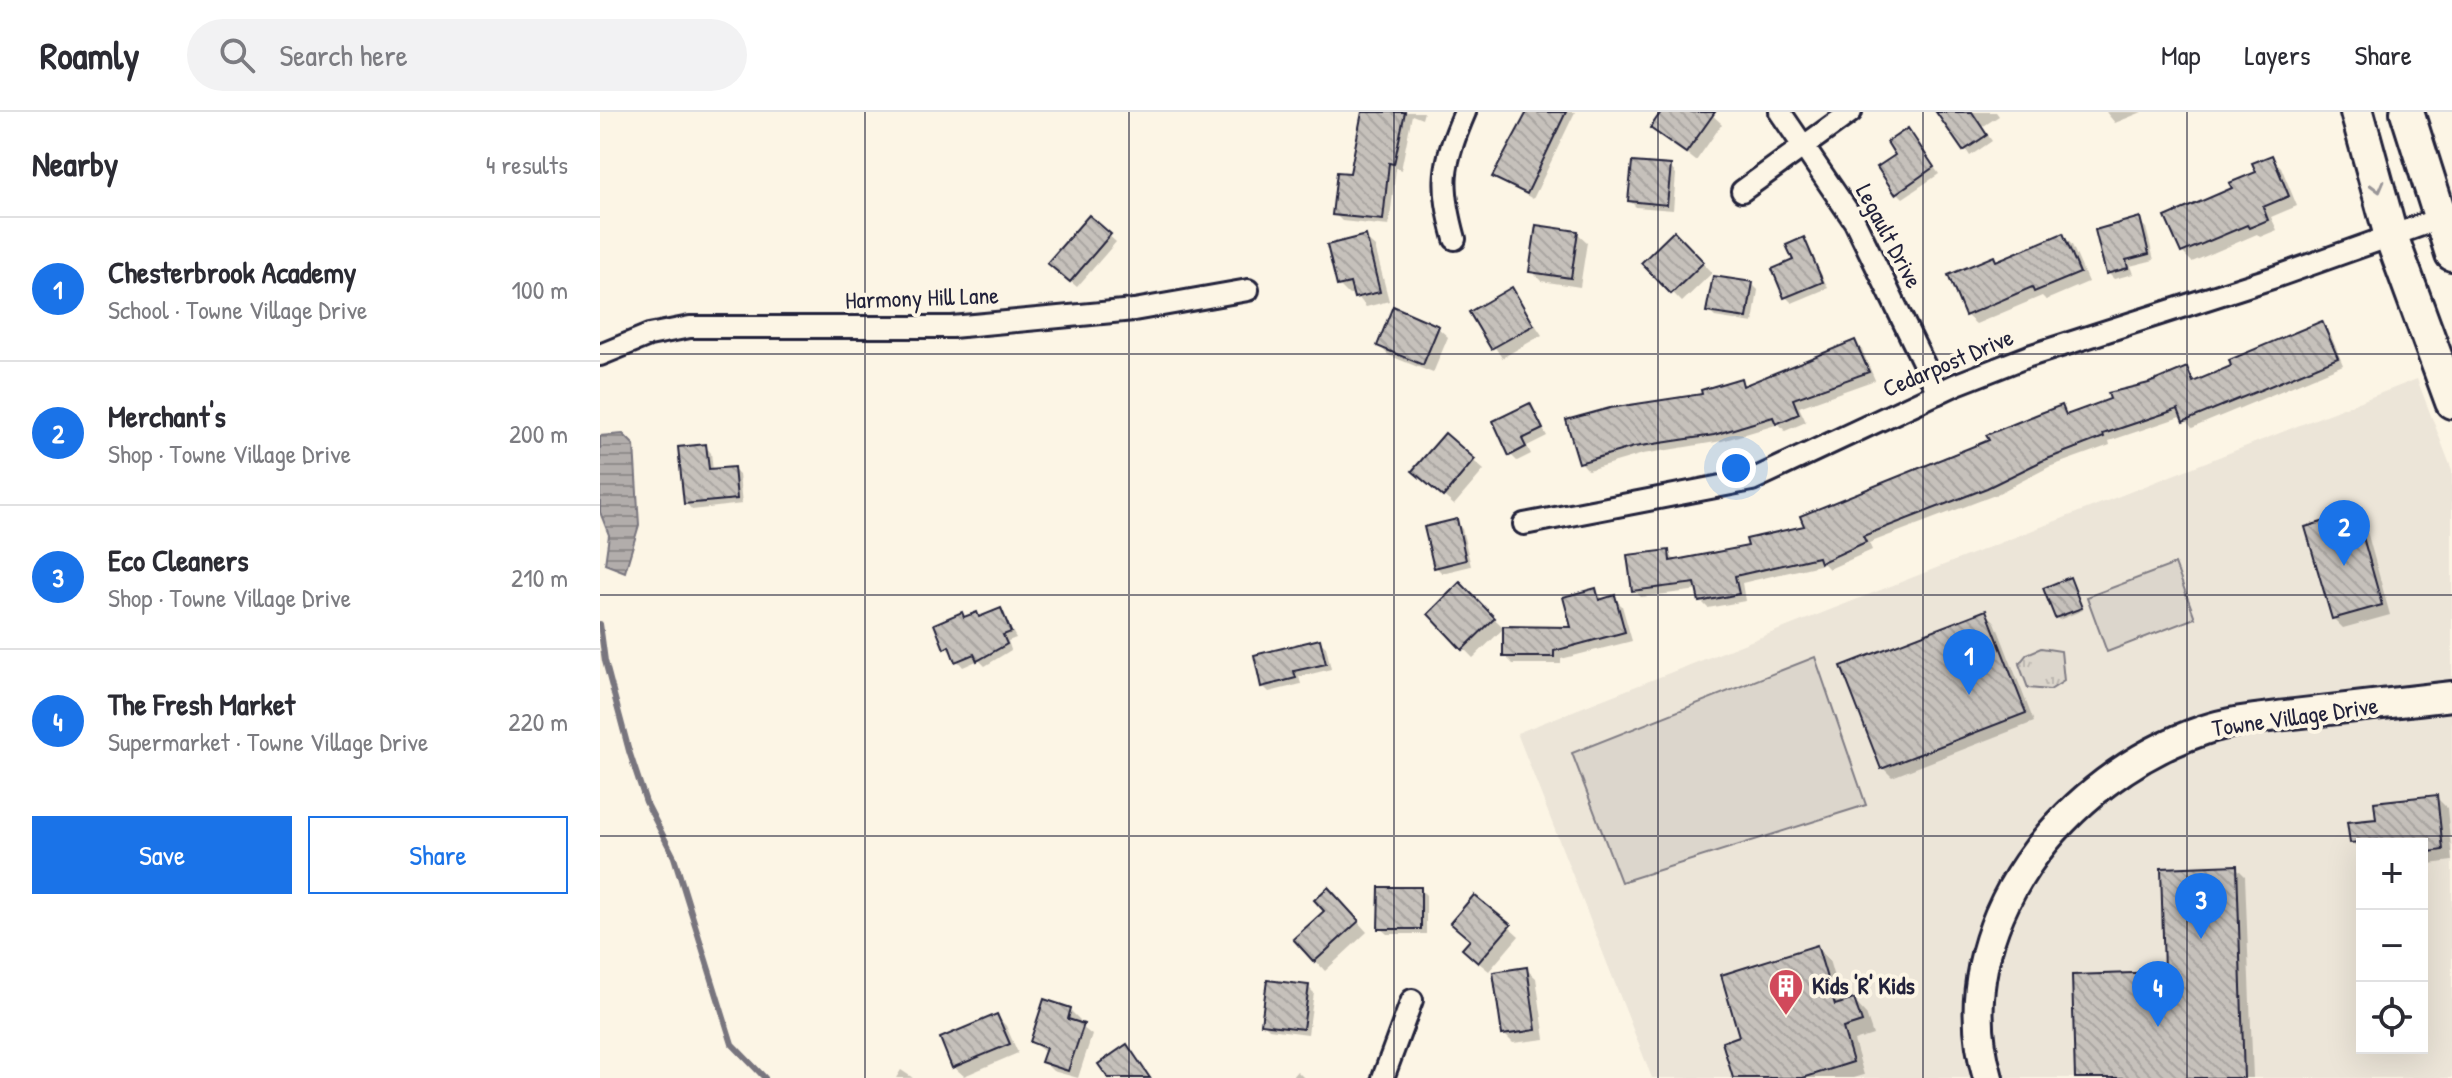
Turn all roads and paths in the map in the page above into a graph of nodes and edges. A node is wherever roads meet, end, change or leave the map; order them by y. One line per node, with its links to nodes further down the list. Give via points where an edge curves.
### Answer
1 (1465, 112): 10 (street, via 1443,175)
2 (1780, 112): 6 (street, Legault Drive)
3 (1851, 112): 6 (street)
4 (2357, 112): 9 (main road, one-way to 9)
5 (2407, 112): 8 (main road)
6 (1805, 145): 7 (street); 14 (street, Legault Drive, via 1869,246)
7 (1742, 191)
8 (2445, 217): 9 (street, Cedarpost Drive); 11 (main road)
9 (2391, 236): 14 (street, Cedarpost Drive, via 2029,356); 15 (main road)
10 (1455, 239)
11 (2452, 254)
12 (1248, 290): 13 (street, Harmony Hill Lane, via 1134,310 952,327 690,327 649,335)
13 (600, 355)
14 (1938, 393): 16 (street, Cedarpost Drive, via 1752,480)
15 (2452, 402)
16 (1524, 524)
17 (2452, 696): 20 (street, Towne Village Drive, via 2236,722 2168,744 2103,783 2055,827 1997,918 1979,1005)
18 (1412, 1000): 19 (street)
19 (1383, 1078)
20 (1988, 1078)

